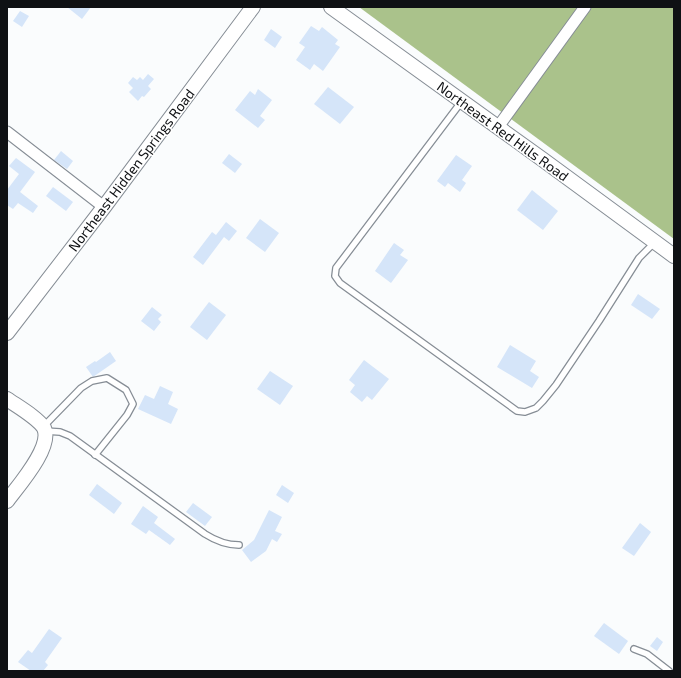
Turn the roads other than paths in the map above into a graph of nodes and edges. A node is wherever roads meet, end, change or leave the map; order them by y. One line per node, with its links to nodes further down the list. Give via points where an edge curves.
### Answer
1 (253, 7): 7 (street, Northeast Hidden Springs Road)
2 (331, 7): 4 (street, Northeast Red Hills Road)
3 (585, 7): 5 (street)
4 (462, 101): 5 (street, Northeast Red Hills Road); 8 (lane, via 336,268 335,276 340,283 517,411 525,412 536,408 551,390 639,258)
5 (498, 127): 8 (street, Northeast Red Hills Road)
6 (7, 132): 7 (street)
7 (104, 207): 10 (street, Northeast Hidden Springs Road)
8 (656, 242): 9 (street, Northeast Red Hills Road)
9 (674, 256)
10 (7, 332)
11 (7, 399): 12 (street, via 37,420)
12 (44, 429): 13 (lane, via 70,436); 13 (lane, via 81,388 92,381 107,378 126,390 133,404); 14 (street, via 45,441 38,457)
13 (95, 455): 15 (lane, via 217,542)
14 (7, 501)
15 (239, 545)
16 (634, 649): 17 (lane, via 647,654)
17 (669, 671)

